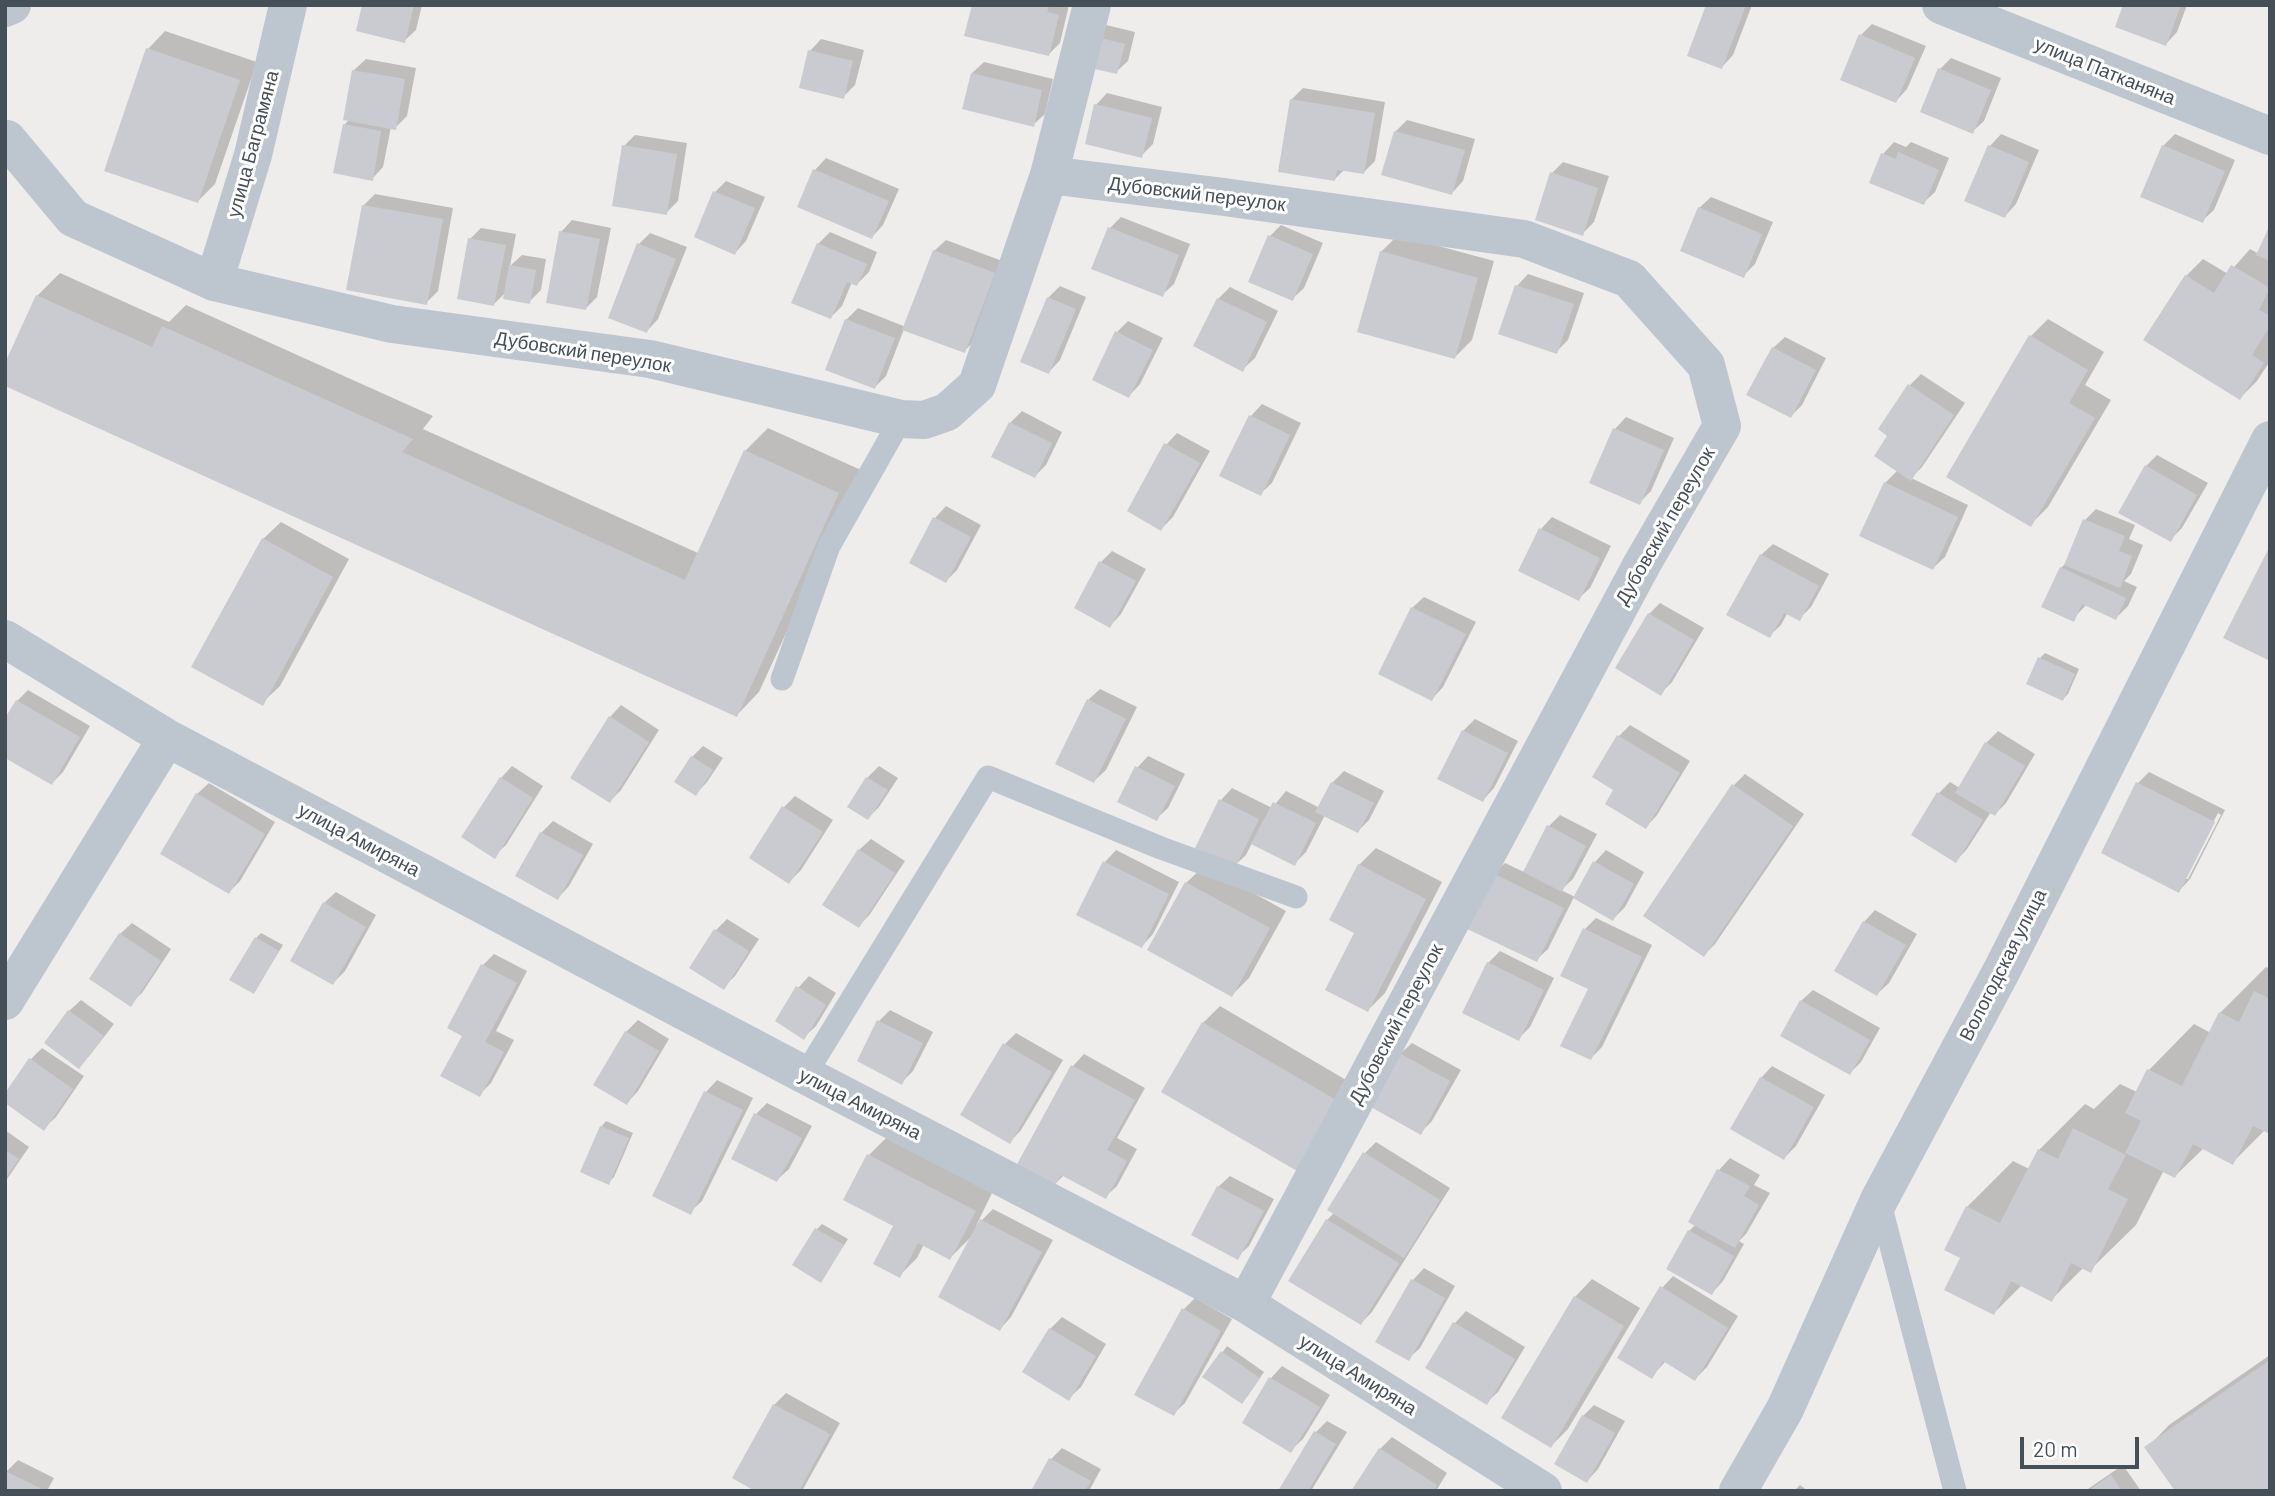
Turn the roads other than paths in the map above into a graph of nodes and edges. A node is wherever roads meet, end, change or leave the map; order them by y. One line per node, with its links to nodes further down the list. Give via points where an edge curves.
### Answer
1 (12, 5): 5 (street)
2 (288, 5): 9 (street, улица Баграмяна, via 253,155)
3 (1092, 5): 8 (street, Дубовский переулок)
4 (1941, 5): 7 (street, улица Патканяна)
5 (5, 8)
6 (6, 133): 9 (street, Дубовский переулок, via 73,218)
7 (2270, 136)
8 (1049, 175): 10 (street, Дубовский переулок, via 977,385 947,412 923,420); 19 (street, Дубовский переулок, via 1524,239 1629,279 1706,365 1722,426 1642,564)
9 (214, 282): 10 (street, Дубовский переулок, via 391,324 650,359)
10 (901, 419): 13 (lane, via 829,546)
11 (2270, 440): 18 (street, Вологодская улица)
12 (5, 639): 14 (street, улица Амиряна)
13 (782, 680)
14 (167, 738): 16 (street); 17 (street, улица Амиряна)
15 (1296, 897): 17 (lane, via 1161,848 988,776)
16 (5, 1001)
17 (805, 1075): 19 (street, улица Амиряна)
18 (1879, 1200): 21 (street, Вологодская улица, via 1785,1409); 22 (lane)
19 (1246, 1304): 20 (street, улица Амиряна)
20 (1542, 1491)
21 (1738, 1491)
22 (1955, 1491)

